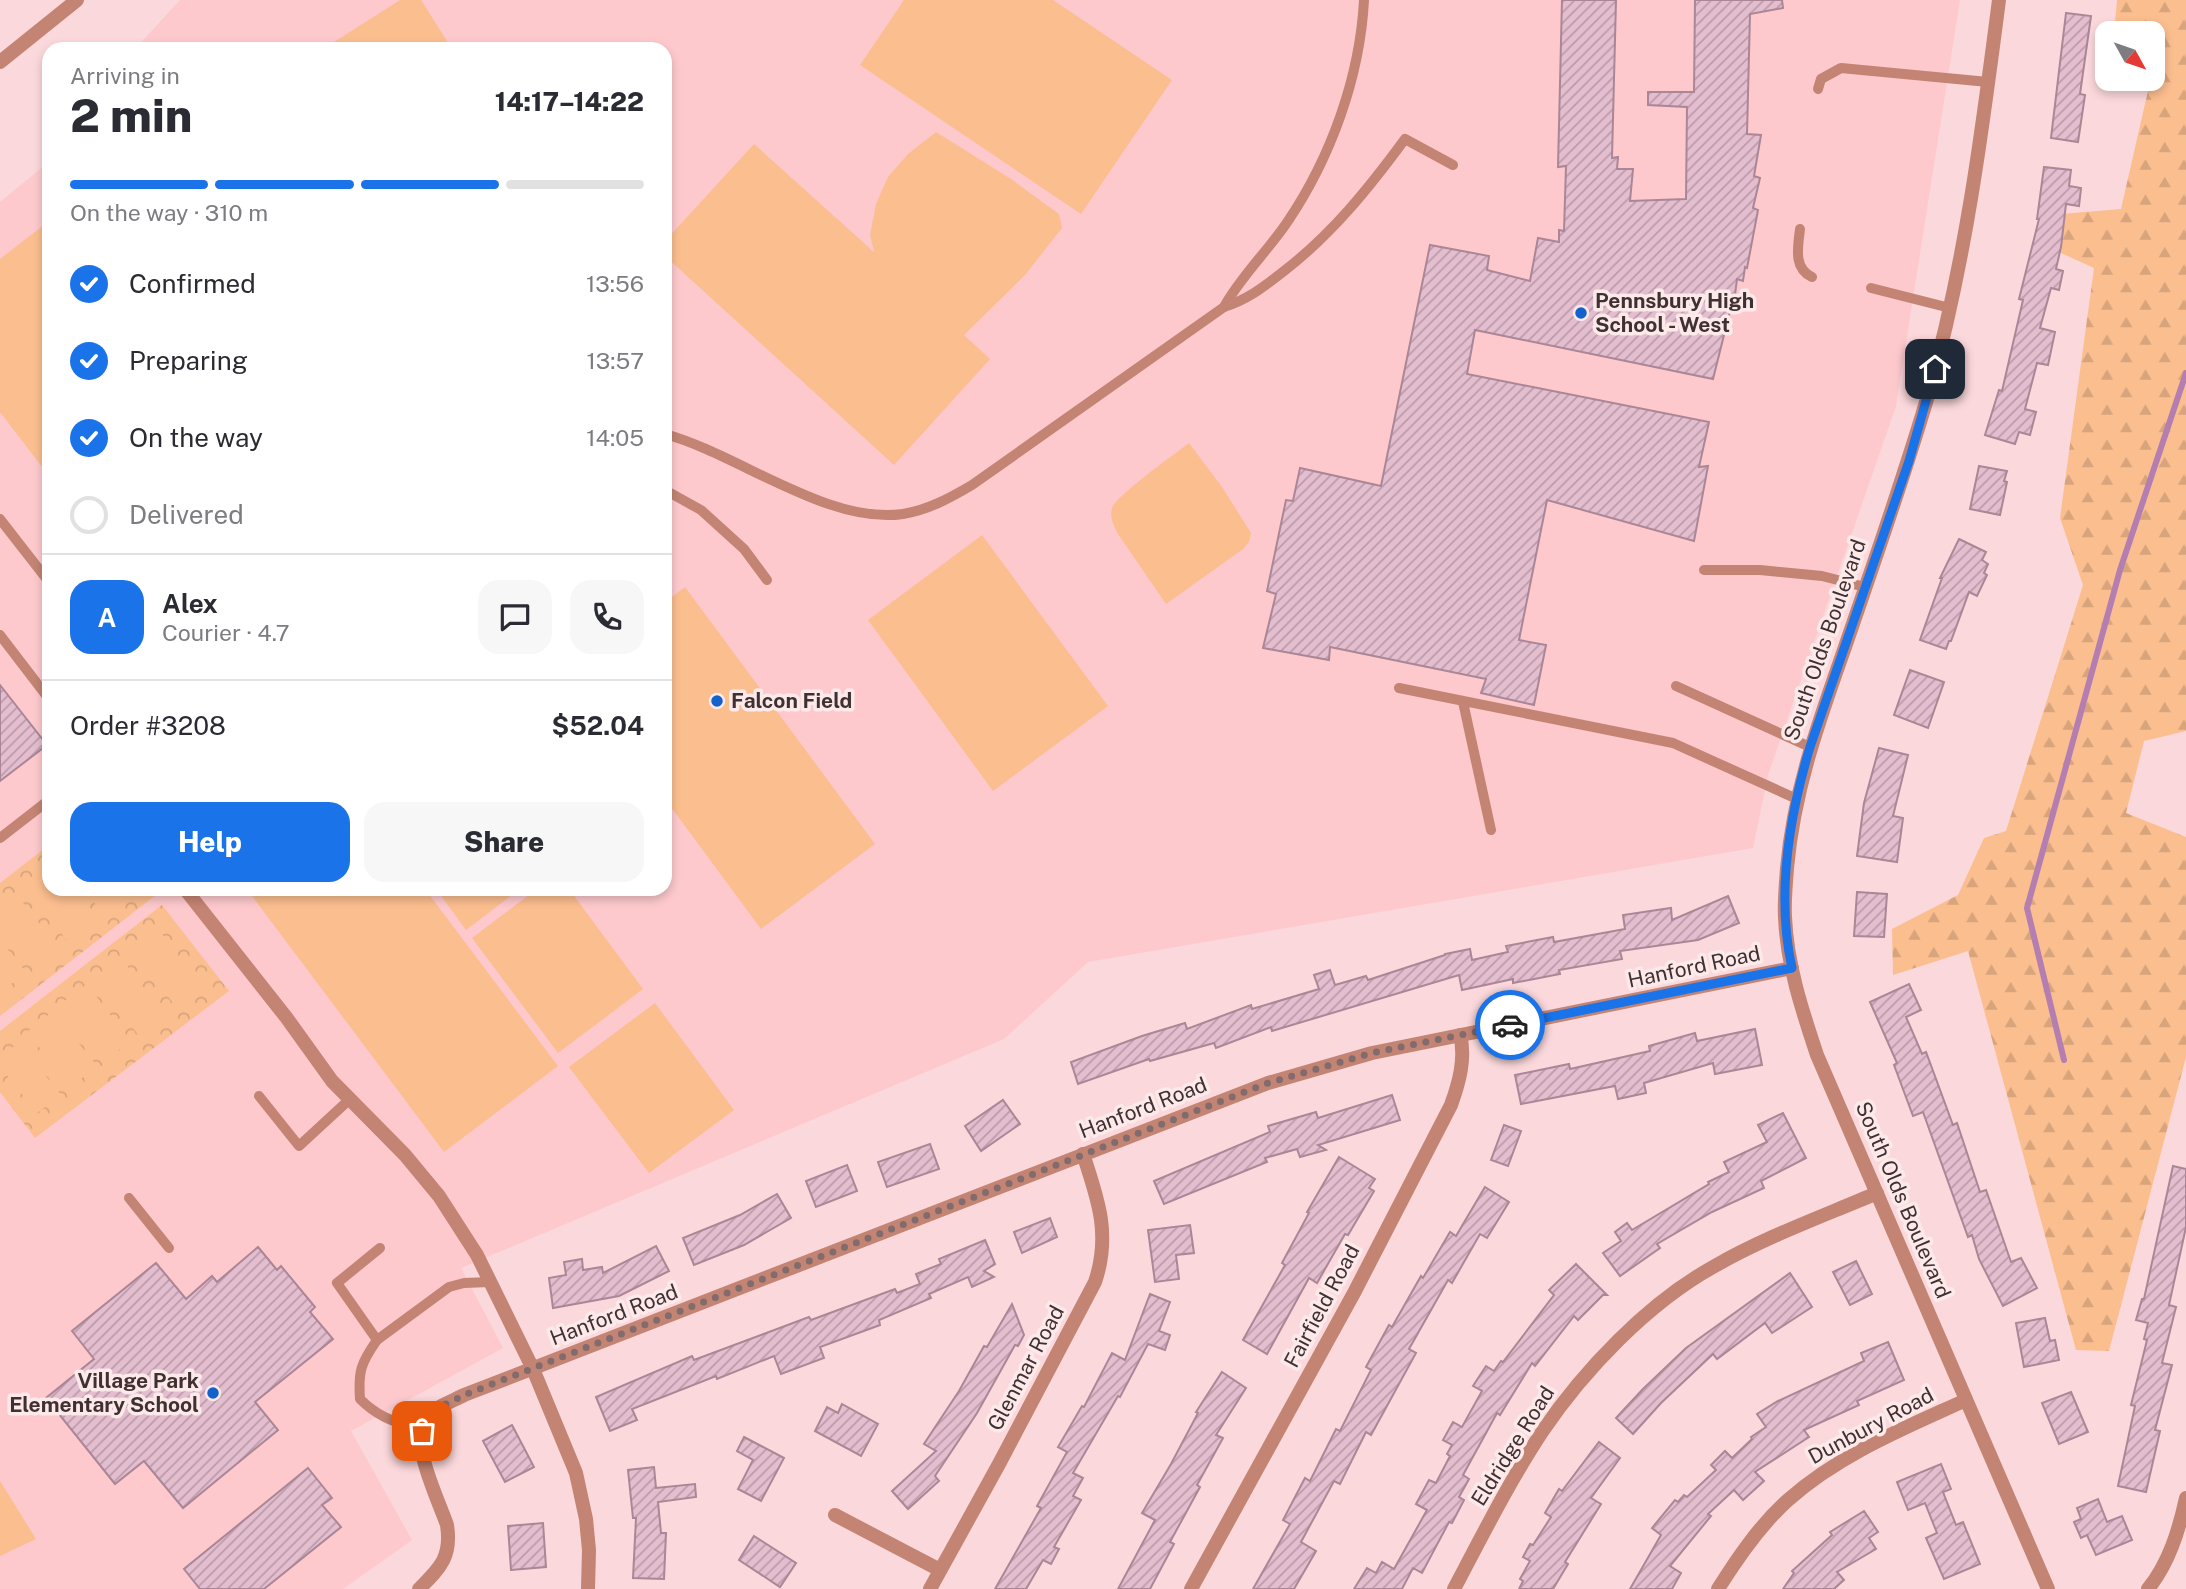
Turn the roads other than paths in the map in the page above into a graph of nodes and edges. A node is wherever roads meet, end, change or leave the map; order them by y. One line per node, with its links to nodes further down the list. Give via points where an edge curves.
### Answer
1 (77, 0): 4 (street)
2 (1364, 0): 11 (lane, via 1350,85 1329,146 1288,221)
3 (1999, 0): 5 (street, South Olds Boulevard)
4 (0, 62)
5 (1988, 82): 6 (lane, via 1841,68 1821,79); 12 (street, South Olds Boulevard)
6 (1818, 89)
7 (1453, 165): 11 (lane, via 1405,139 1321,240 1245,300)
8 (1800, 229): 9 (lane, via 1799,266)
9 (1812, 277)
10 (1871, 288): 12 (lane)
11 (1224, 307): 13 (lane, via 972,485 939,504 904,514 876,515 836,506)
12 (1950, 308): 19 (street, South Olds Boulevard, via 1912,449)
13 (672, 436)
14 (672, 494): 18 (lane, via 701,510 744,549)
15 (0, 519): 17 (lane)
16 (1704, 570): 19 (lane, via 1760,569 1822,576)
17 (42, 573)
18 (767, 580)
19 (1865, 587): 25 (street, South Olds Boulevard)
20 (0, 635): 23 (lane)
21 (1676, 686): 25 (lane)
22 (1399, 688): 24 (lane)
23 (42, 690)
24 (1464, 707): 26 (lane, via 1673,743); 28 (lane)
25 (1810, 747): 26 (street, South Olds Boulevard)
26 (1797, 799): 31 (street, South Olds Boulevard, via 1785,902)
27 (42, 805): 29 (lane)
28 (1492, 830)
29 (0, 838)
30 (191, 896): 34 (street)
31 (1792, 968): 32 (street, Hanford Road); 36 (street, South Olds Boulevard, via 1817,1055)
32 (1460, 1035): 35 (street, Hanford Road, via 1313,1068); 51 (street, Fairfield Road, via 1462,1057 1451,1105)
33 (259, 1096): 34 (lane, via 299,1146)
34 (350, 1099): 40 (street, via 439,1196)
35 (1083, 1154): 42 (street, Hanford Road); 47 (street, Glenmar Road, via 1102,1221 1103,1245 1095,1282)
36 (1877, 1193): 43 (street, South Olds Boulevard); 52 (street, Eldridge Road, via 1731,1257 1644,1318 1601,1360 1543,1431)
37 (129, 1198): 38 (lane)
38 (169, 1248)
39 (380, 1248): 41 (lane, via 337,1283)
40 (490, 1282): 41 (lane, via 449,1287); 42 (street)
41 (377, 1340): 44 (lane, via 359,1377 360,1399 385,1419)
42 (533, 1369): 44 (street, Hanford Road, via 464,1395 429,1414); 49 (street, via 576,1473 586,1519)
43 (1966, 1399): 53 (street, Dunbury Road, via 1846,1458 1805,1486 1755,1535); 54 (street, South Olds Boulevard)
44 (422, 1431): 48 (street, via 423,1455 449,1540 441,1567)
45 (2186, 1498): 55 (street, via 2166,1561)
46 (835, 1515): 47 (street)
47 (940, 1570): 50 (street, Glenmar Road)
48 (419, 1589)
49 (588, 1589)
50 (930, 1589)
51 (1191, 1589)
52 (1454, 1589)
53 (1718, 1589)
54 (2049, 1589)
55 (2148, 1589)

